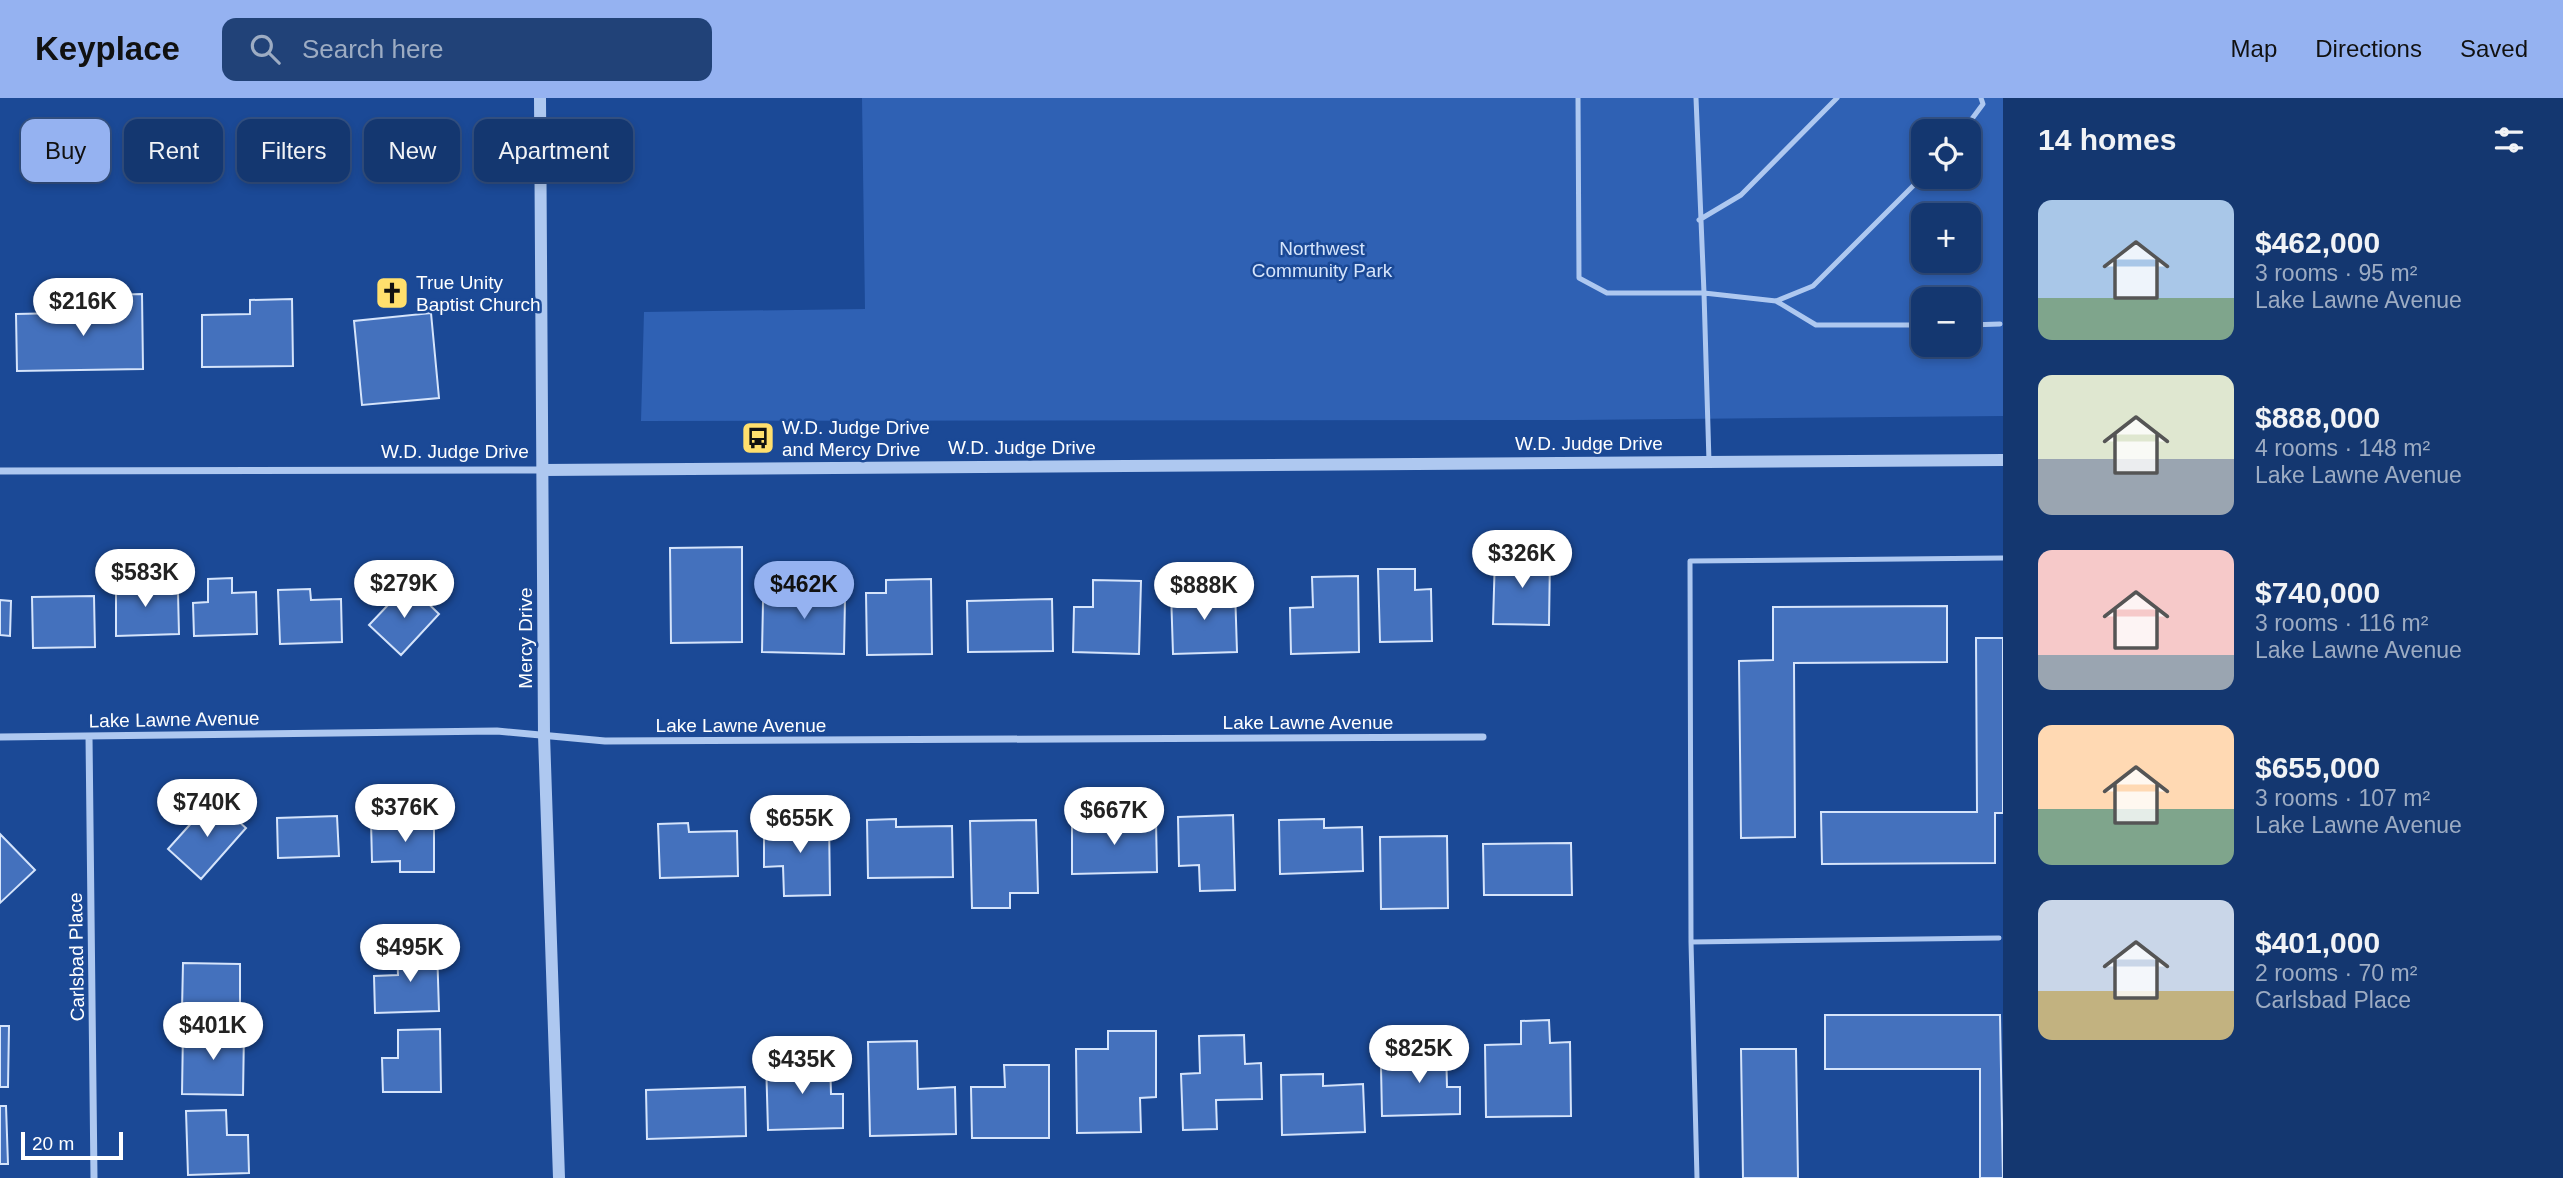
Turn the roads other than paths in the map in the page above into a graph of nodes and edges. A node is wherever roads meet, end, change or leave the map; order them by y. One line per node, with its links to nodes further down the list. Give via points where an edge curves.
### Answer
1 (540, 98): 16 (street, Mercy Drive)
2 (1578, 98): 9 (lane, via 1579,278 1607,293)
3 (1696, 98): 8 (lane)
4 (1837, 98): 8 (lane, via 1741,195)
5 (1981, 98): 6 (lane, via 1983,104)
6 (1972, 119)
7 (1911, 188): 10 (lane, via 1812,286)
8 (1699, 220): 9 (lane)
9 (1704, 293): 10 (lane); 15 (lane)
10 (1776, 301): 13 (lane, via 1816,325)
11 (1981, 324): 12 (lane)
12 (2000, 324)
13 (1911, 325)
14 (2003, 460): 15 (street, W.D. Judge Drive)
15 (1709, 462): 16 (street, W.D. Judge Drive)
16 (543, 470): 17 (street, W.D. Judge Drive); 19 (street, Mercy Drive)
17 (0, 471)
18 (2003, 558): 24 (lane, via 1690,561)
19 (544, 735): 20 (street, Lake Lawne Avenue, via 497,731); 22 (street, Lake Lawne Avenue, via 605,741); 26 (street, Mercy Drive)
20 (89, 736): 21 (street, Lake Lawne Avenue); 25 (street, Carlsbad Place)
21 (0, 737)
22 (1483, 737)
23 (1999, 938): 24 (lane)
24 (1691, 942): 27 (lane)
25 (94, 1178)
26 (559, 1178)
27 (1697, 1178)

